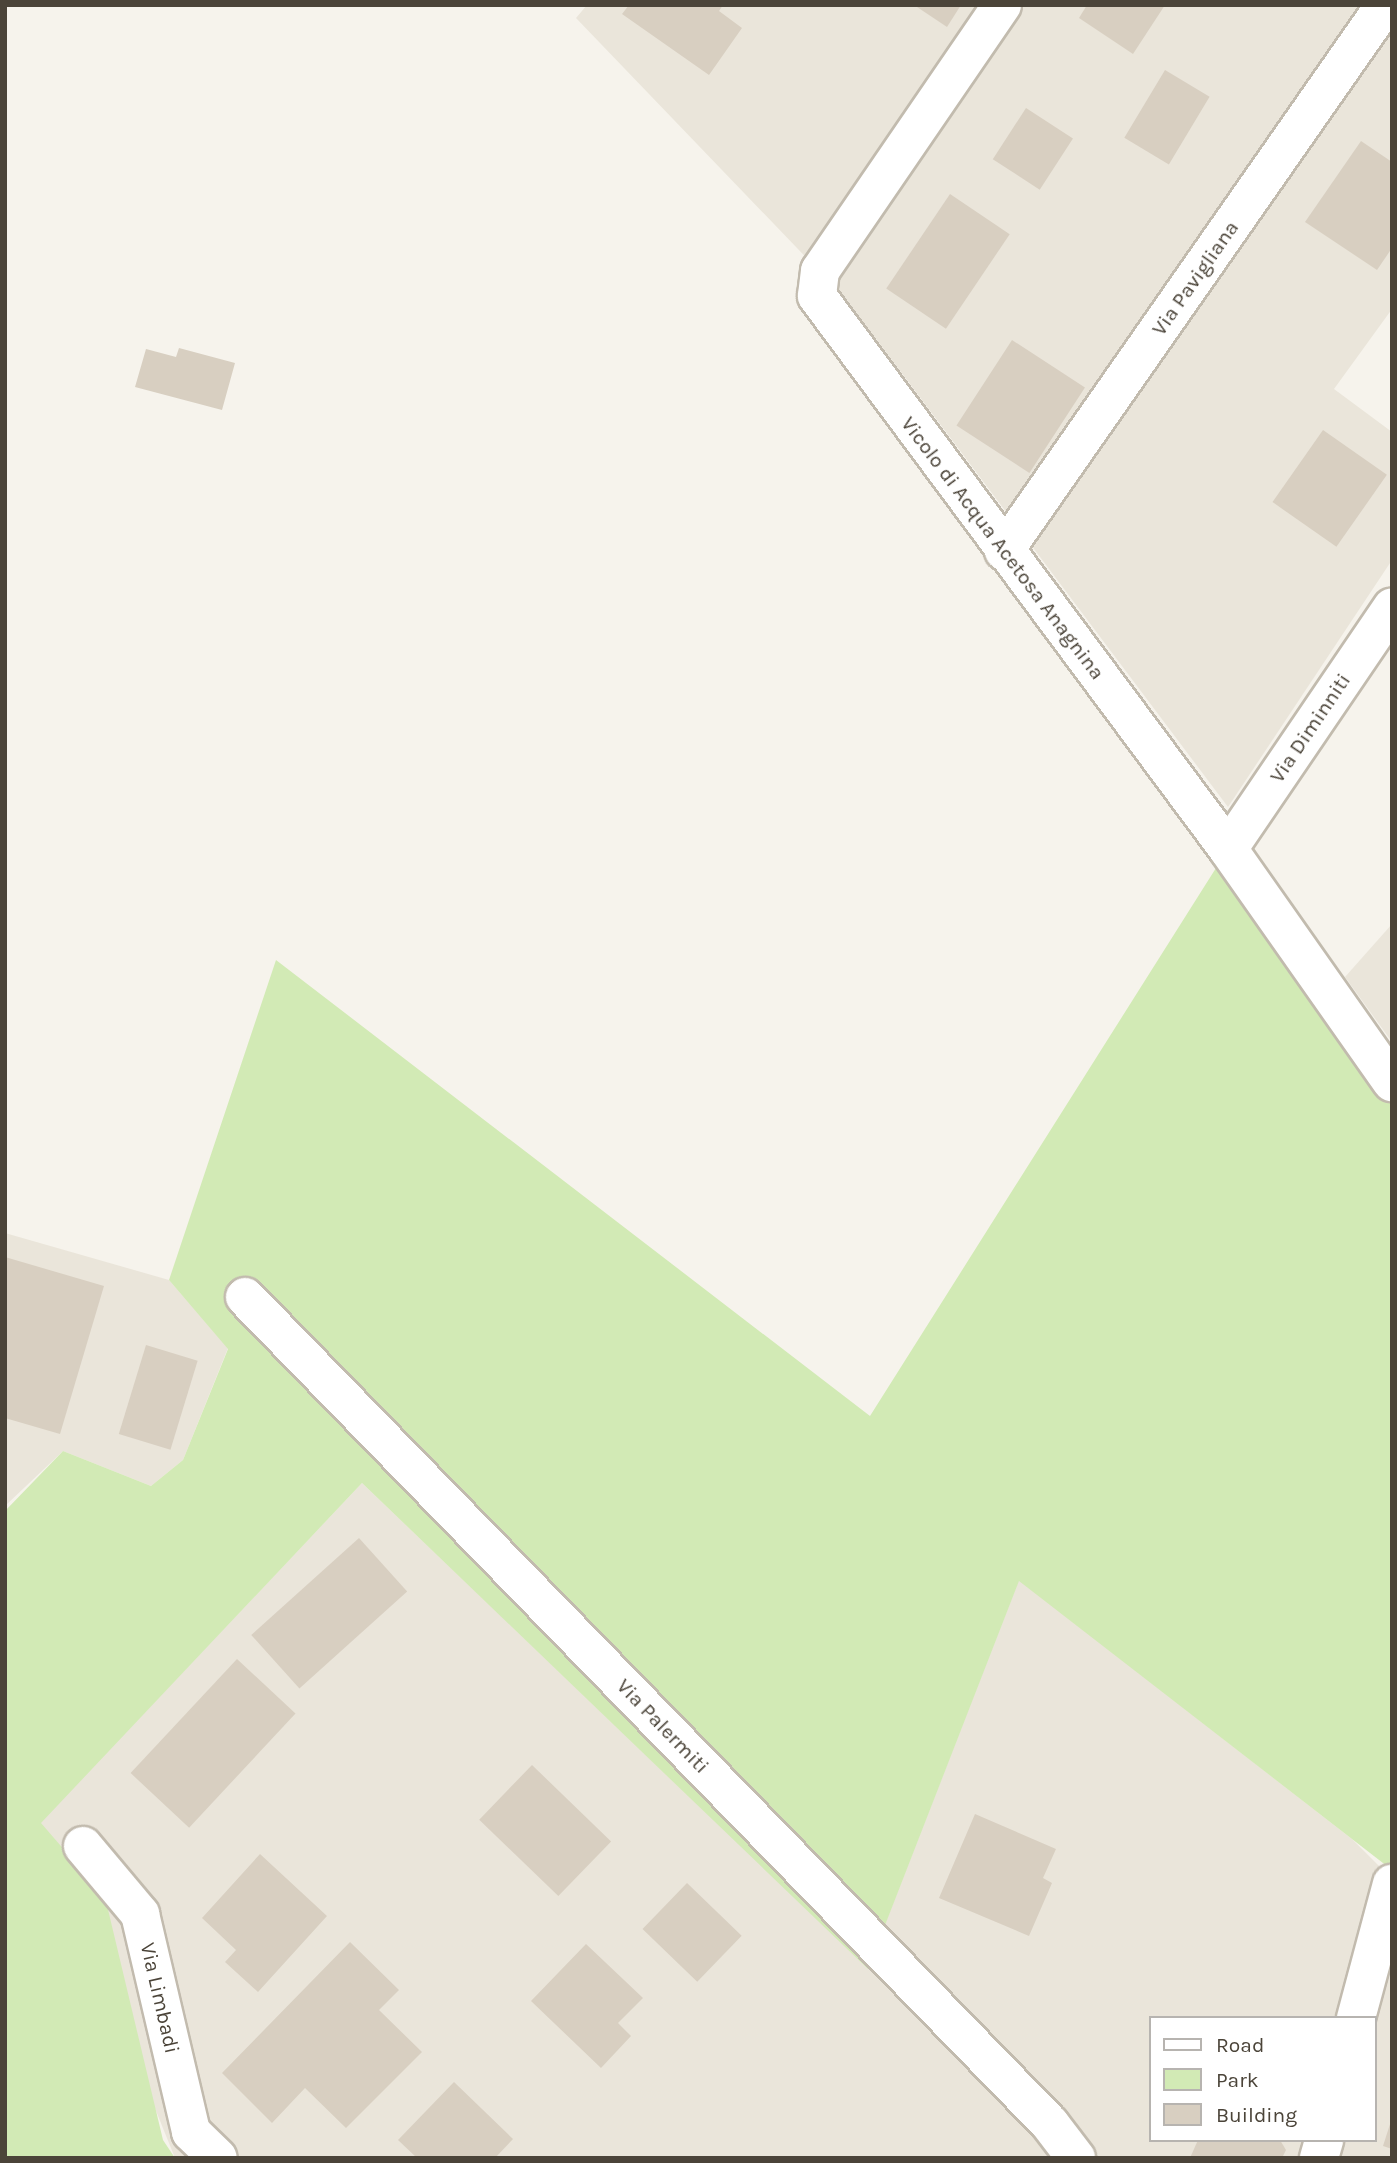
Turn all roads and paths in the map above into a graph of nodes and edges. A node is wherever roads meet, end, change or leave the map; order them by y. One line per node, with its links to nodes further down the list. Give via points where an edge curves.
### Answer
1 (1002, 5): 3 (street, Vicolo di Acqua Acetosa Anagnina, via 820,271 816,290)
2 (1385, 5): 3 (street, Via Pavigliana)
3 (1004, 551): 5 (street, Vicolo di Acqua Acetosa Anagnina)
4 (1392, 608): 5 (street, Via Diminniti)
5 (1228, 849): 6 (street, Vicolo di Acqua Acetosa Anagnina)
6 (1392, 1082)
7 (245, 1297): 12 (street, Via Palermiti, via 1041,2114)
8 (83, 1846): 11 (street, Via Limbadi, via 140,1914 191,2132)
9 (1392, 1885): 10 (street)
10 (1357, 2016)
11 (218, 2158)
12 (1076, 2158)

